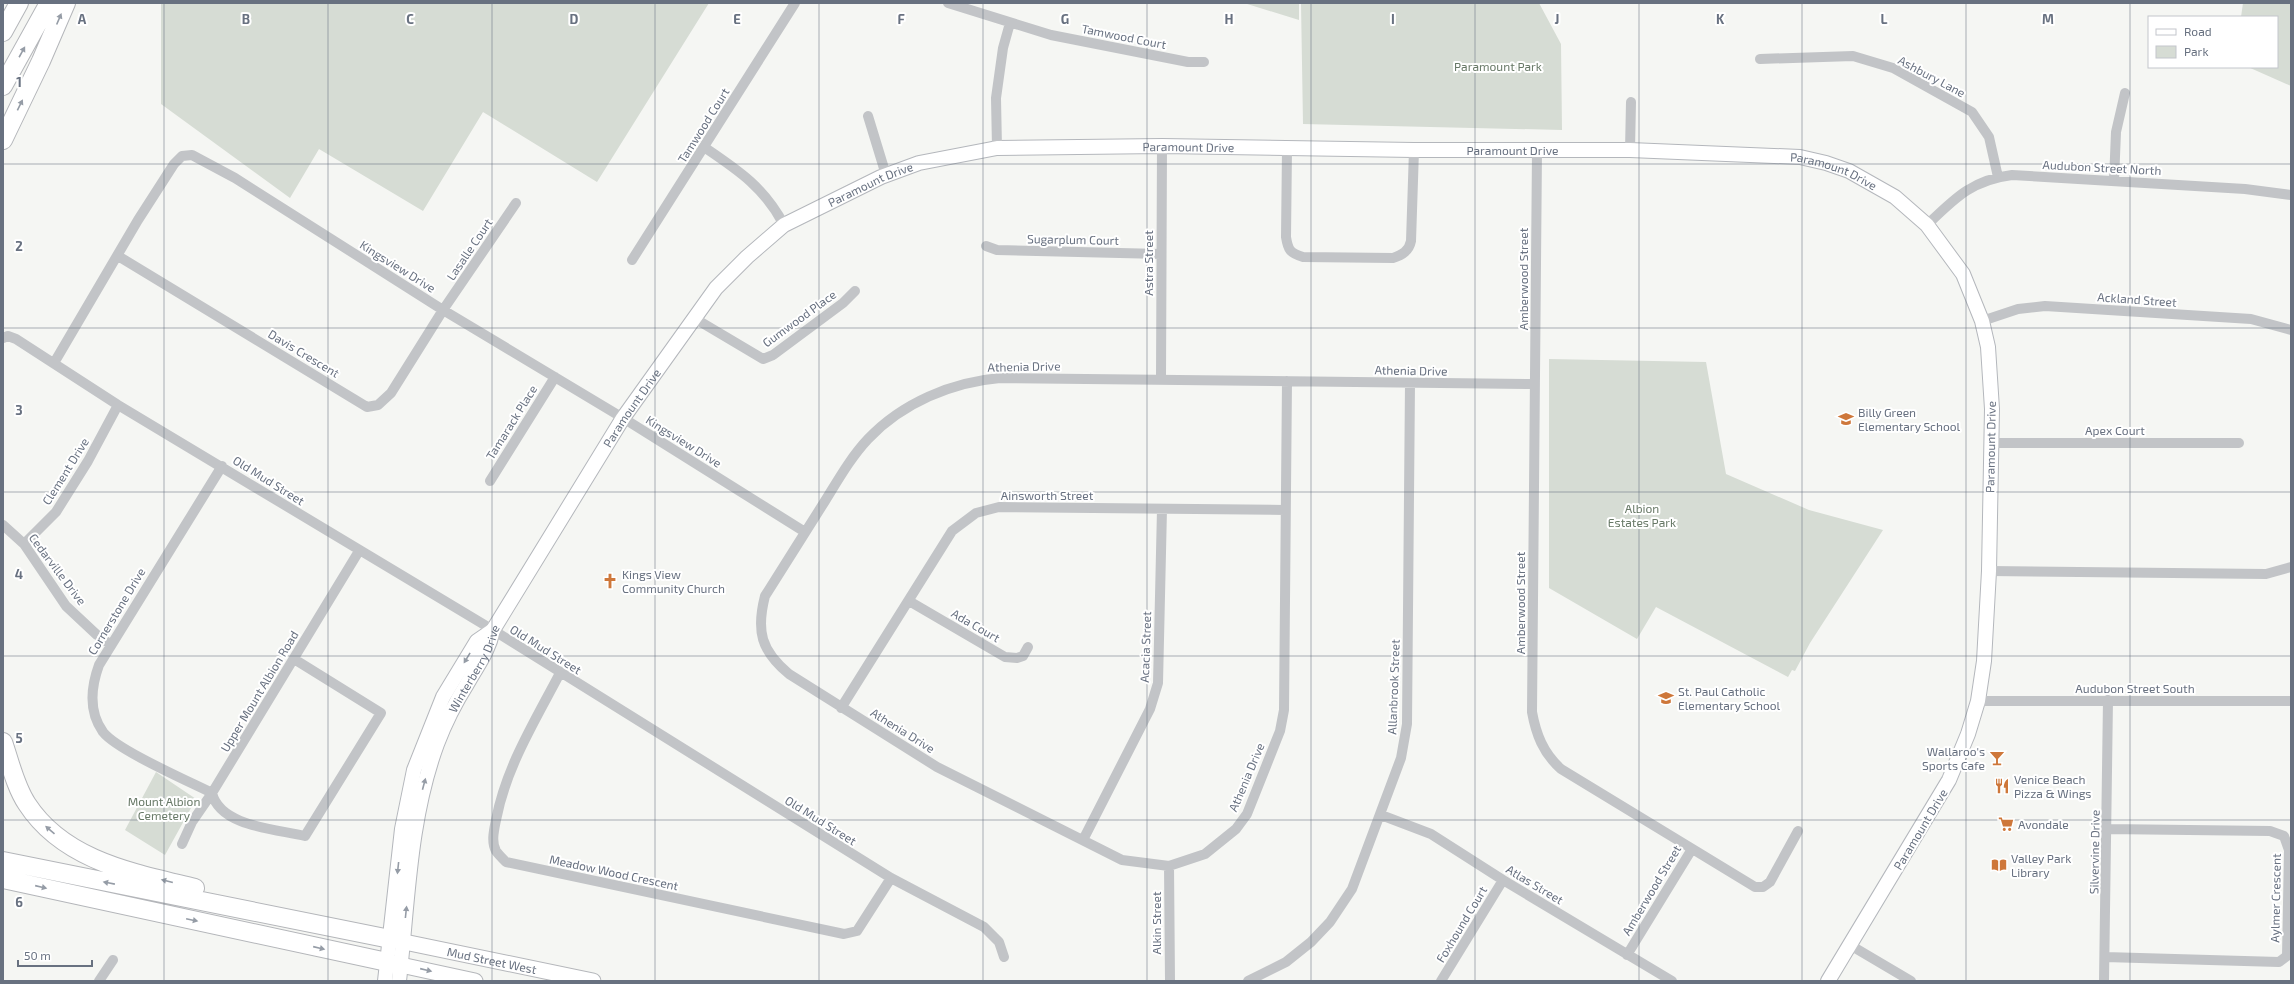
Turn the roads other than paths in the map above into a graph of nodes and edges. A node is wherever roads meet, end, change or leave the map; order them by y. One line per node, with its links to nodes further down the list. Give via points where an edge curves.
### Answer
1 (19, 3): 7 (highway)
2 (49, 3): 10 (highway, one-way to 2)
3 (66, 3): 14 (highway, one-way to 3)
4 (794, 3): 16 (street, Tamwood Court)
5 (948, 3): 6 (street, Tamwood Court)
6 (1010, 23): 9 (street, Tamwood Court, via 1051,35 1188,62); 17 (street, via 1003,48 996,98)
7 (3, 32)
8 (1760, 60): 23 (street, Ashbury Lane, via 1853,56 1893,68 1972,112 1989,137)
9 (1204, 62)
10 (3, 86)
11 (2125, 93): 24 (street, via 2116,132)
12 (1631, 102): 20 (street)
13 (868, 116): 22 (street)
14 (3, 140)
15 (1162, 146): 17 (street, Paramount Drive); 18 (street, Paramount Drive); 30 (street, Astra Street)
16 (704, 147): 27 (street, via 743,173 767,199); 32 (street, Tamwood Court)
17 (997, 148): 22 (street, Paramount Drive, via 919,163)
18 (1287, 149): 19 (street, Paramount Drive); 19 (street, via 1288,250 1303,257 1393,258 1410,247)
19 (1414, 150): 21 (street, Paramount Drive)
20 (1630, 150): 21 (street, Paramount Drive); 28 (street, Paramount Drive, via 1800,157 1826,163 1849,171 1895,197)
21 (1537, 151): 44 (street, Amberwood Street)
22 (886, 175): 27 (street, Paramount Drive)
23 (1998, 177): 24 (street, Audubon Street North, via 2012,175); 28 (street, Audubon Street North, via 1968,188)
24 (2114, 180): 25 (street, Audubon Street North, via 2245,189)
25 (2291, 195)
26 (516, 203): 34 (street, Lasalle Court)
27 (784, 225): 35 (street, Paramount Drive, via 716,288)
28 (1927, 225): 36 (street, Paramount Drive, via 1963,274)
29 (986, 246): 30 (street, Sugarplum Court, via 997,250)
30 (1161, 254): 41 (street, Astra Street)
31 (118, 256): 34 (street, Davis Crescent, via 367,407 378,405 391,394); 34 (street, Kingsview Drive, via 174,164 182,156 192,155 235,178); 39 (street, Kingsview Drive)
32 (632, 260)
33 (855, 291): 35 (street, Gumwood Place, via 843,303 773,355 763,358)
34 (443, 310): 40 (street, Kingsview Drive)
35 (694, 318): 46 (street, Paramount Drive)
36 (1982, 321): 37 (street, Ackland Street, via 2018,309 2045,306 2251,319); 47 (street, Paramount Drive, via 1990,373)
37 (2291, 330)
38 (3, 338): 39 (street, Old Mud Street, via 8,336 16,339)
39 (54, 363): 45 (street, Old Mud Street)
40 (555, 377): 46 (street, Kingsview Drive); 50 (street, Tamarack Place)
41 (1161, 379): 42 (street, Athenia Drive); 54 (street, Athenia Drive, via 1000,378 983,379 938,392 895,416 868,439 845,469)
42 (1287, 381): 43 (street, Athenia Drive); 52 (street, Athenia Drive)
43 (1410, 383): 44 (street, Athenia Drive); 71 (street, Allanbrook Street, via 1407,724 1401,758)
44 (1535, 384): 76 (street, Amberwood Street, via 1532,712 1534,726 1542,747 1561,768)
45 (118, 405): 49 (street, Old Mud Street); 55 (street, Clement Drive, via 88,461 56,512)
46 (623, 418): 54 (street, Kingsview Drive); 60 (street, Paramount Drive)
47 (1991, 443): 48 (street, Apex Court); 58 (street, Paramount Drive)
48 (2239, 443)
49 (222, 466): 56 (street, Old Mud Street); 61 (street, Cornerstone Drive)
50 (490, 481)
51 (1162, 509): 52 (street, Ainsworth Street); 59 (street, Ainsworth Street, via 999,507 976,513 952,531); 74 (street, Acacia Street, via 1158,683 1150,709)
52 (1285, 510): 78 (street, Athenia Drive, via 1284,710 1280,731 1247,814 1236,829 1205,854)
53 (3, 525): 55 (street, Cedarville Drive)
54 (805, 532): 68 (street, Athenia Drive, via 765,596 760,616 761,635 775,663)
55 (24, 544): 61 (street, Cedarville Drive, via 66,606)
56 (359, 551): 60 (street, Old Mud Street); 63 (street, Upper Mount Albion Road)
57 (2291, 567): 58 (street, via 2266,574)
58 (1989, 571): 66 (street, Paramount Drive, via 1984,661)
59 (909, 601): 62 (street, Ada Court, via 1006,656 1023,656); 68 (street, Ainsworth Street)
60 (493, 630): 64 (street, Old Mud Street); 83 (street, Winterberry Drive, via 477,641 443,697 414,770 402,829)
61 (110, 644): 70 (street, Cornerstone Drive, via 93,682 92,700 104,732 124,748)
62 (1028, 647)
63 (294, 659): 70 (street, Upper Mount Albion Road); 70 (street, via 381,713 305,836 235,820 223,812)
64 (560, 673): 80 (street, Old Mud Street); 80 (street, Meadow Wood Crescent, via 506,779 493,835 496,850 506,862 844,934 857,930)
65 (2108, 700): 66 (street, Audubon Street South); 67 (street, Audubon Street South); 72 (street, Silvervine Drive)
66 (1978, 701): 84 (street, Paramount Drive, via 1949,780)
67 (2291, 701)
68 (841, 708): 74 (street, Athenia Drive, via 937,766)
69 (3, 742): 82 (highway, one-way to 69, via 222,895 99,862 74,848 40,821 26,804)
70 (212, 793): 75 (street, Upper Mount Albion Road, via 192,822)
71 (1381, 815): 81 (street, Atlas Street, via 1431,834); 96 (street, Allanbrook Street, via 1352,888 1330,922 1286,962)
72 (2107, 829): 87 (street, Silvervine Drive); 87 (street, Aylmer Crescent, via 2270,831 2284,836 2288,844 2289,858 2287,956 2279,962)
73 (1798, 831): 76 (street, via 1770,882 1763,887 1755,887)
74 (1083, 840): 78 (street, Athenia Drive, via 1122,860)
75 (182, 844)
76 (1692, 849): 85 (street, Amberwood Street)
77 (3, 861): 82 (highway, one-way to 77)
78 (1169, 866): 95 (street, Alkin Street)
79 (3, 878): 89 (highway, one-way to 89)
80 (891, 878): 86 (street, Old Mud Street, via 984,927 999,942)
81 (1503, 880): 85 (street, Atlas Street); 97 (street, Foxhound Court)
82 (312, 923): 83 (highway)
83 (397, 940): 89 (street, Winterberry Drive); 94 (main road, Mud Street West)
84 (1850, 945): 99 (street, Paramount Drive); 100 (street)
85 (1627, 955): 98 (street, Atlas Street)
86 (1004, 957)
87 (2105, 957): 101 (street, Silvervine Drive)
88 (113, 960): 90 (street)
89 (394, 964): 91 (street, Winterberry Drive); 92 (street, Winterberry Drive); 93 (main road, Mud Street West, one-way to 93)
90 (99, 981)
91 (385, 981)
92 (399, 981)
93 (475, 981)
94 (593, 981)
95 (1170, 981)
96 (1248, 981)
97 (1441, 981)
98 (1672, 981)
99 (1828, 981)
100 (1910, 981)
101 (2104, 981)

